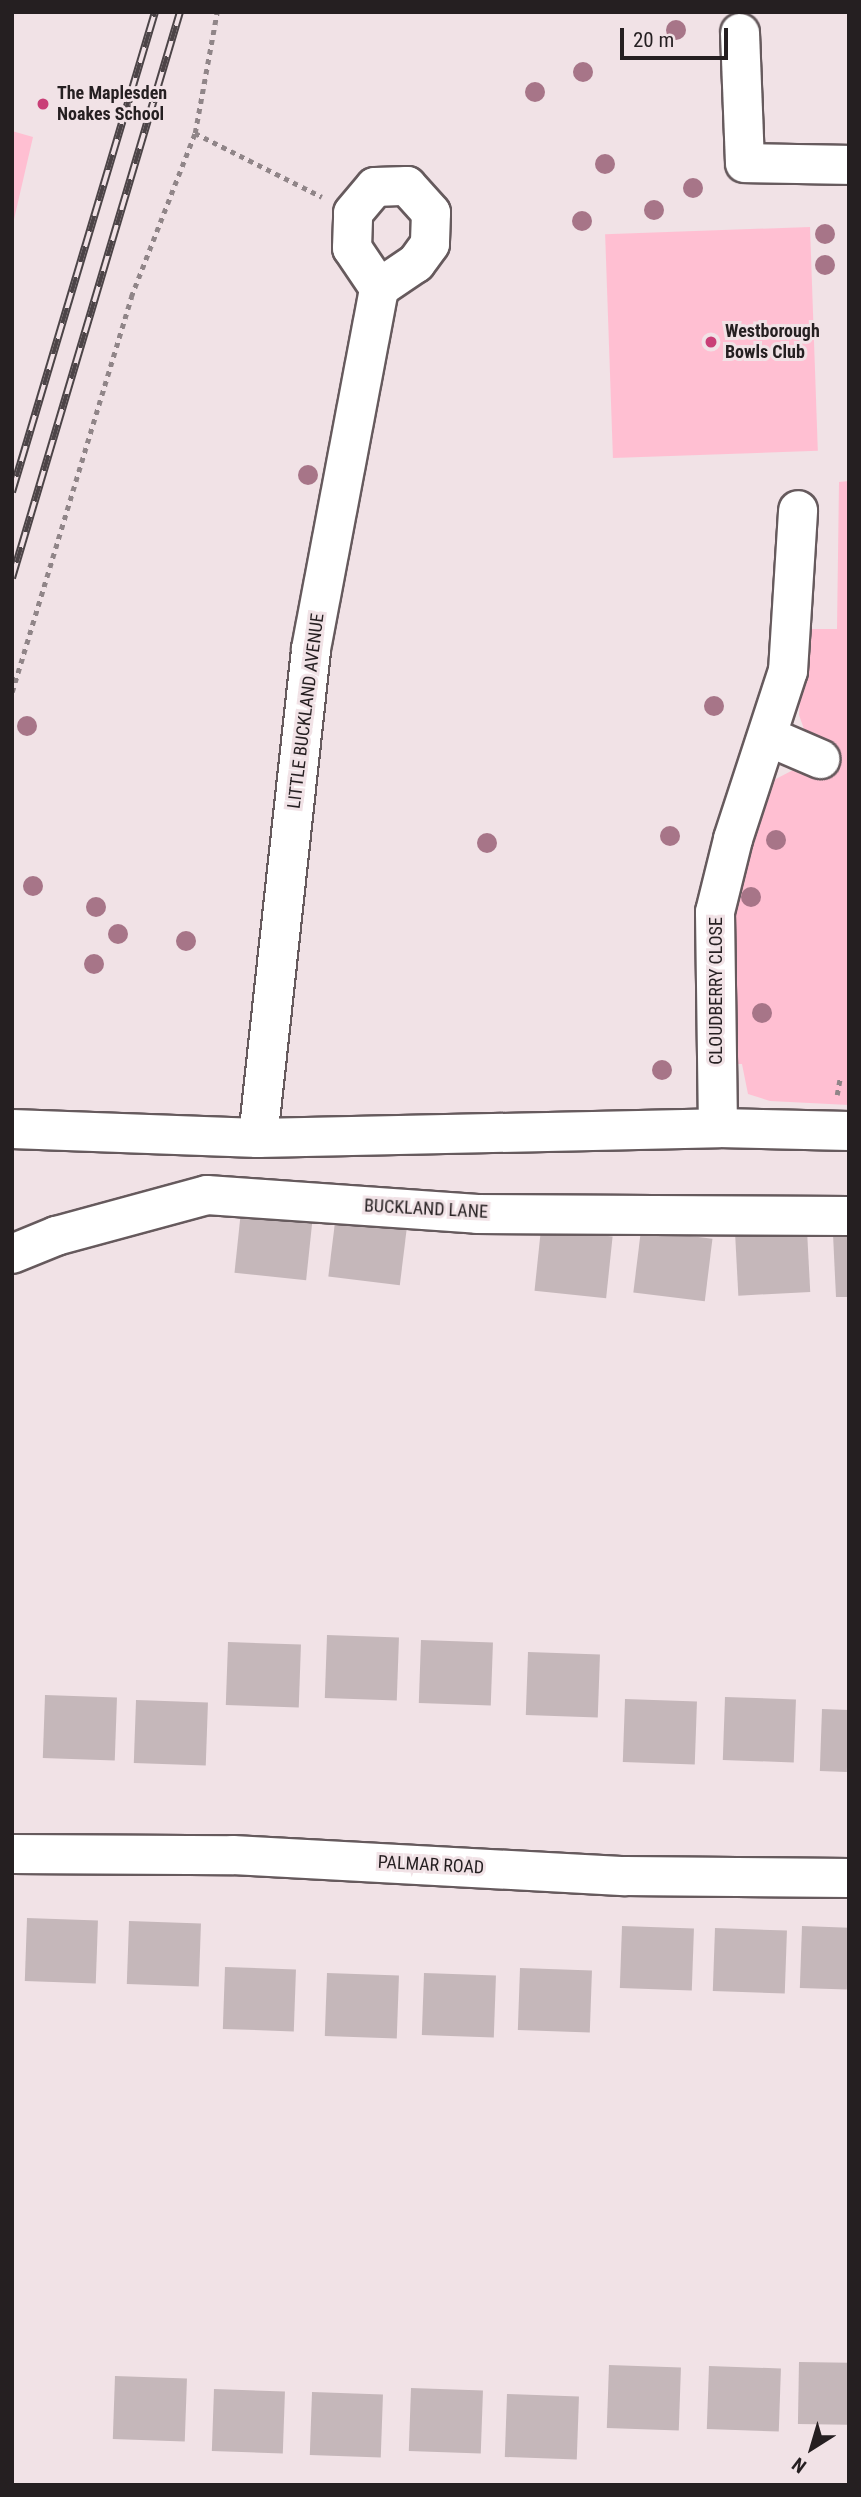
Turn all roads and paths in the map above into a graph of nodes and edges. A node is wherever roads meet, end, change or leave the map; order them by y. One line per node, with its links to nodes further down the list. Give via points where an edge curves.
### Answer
1 (217, 12): 3 (path)
2 (740, 33): 4 (street, via 745,163)
3 (195, 133): 5 (path); 8 (path, via 131,297)
4 (849, 165)
5 (353, 213): 6 (street, via 352,248); 6 (street, via 375,187 407,186 431,213 430,244 416,264)
6 (379, 288): 14 (street, LITTLE BUCKLAND AVENUE, via 311,649)
7 (798, 510): 9 (street, CLOUDBERRY CLOSE, via 783,690)
8 (12, 692)
9 (769, 737): 10 (street); 11 (street, CLOUDBERRY CLOSE, via 733,839 715,912)
10 (820, 759)
11 (718, 1128): 13 (street); 14 (street)
12 (12, 1129): 14 (street)
13 (849, 1131)
14 (258, 1138)
15 (849, 1216): 16 (street, BUCKLAND LANE, via 477,1214 207,1195 56,1236)
16 (12, 1254)
17 (12, 1854): 18 (street, PALMAR ROAD, via 233,1855 625,1876)
18 (849, 1878)

